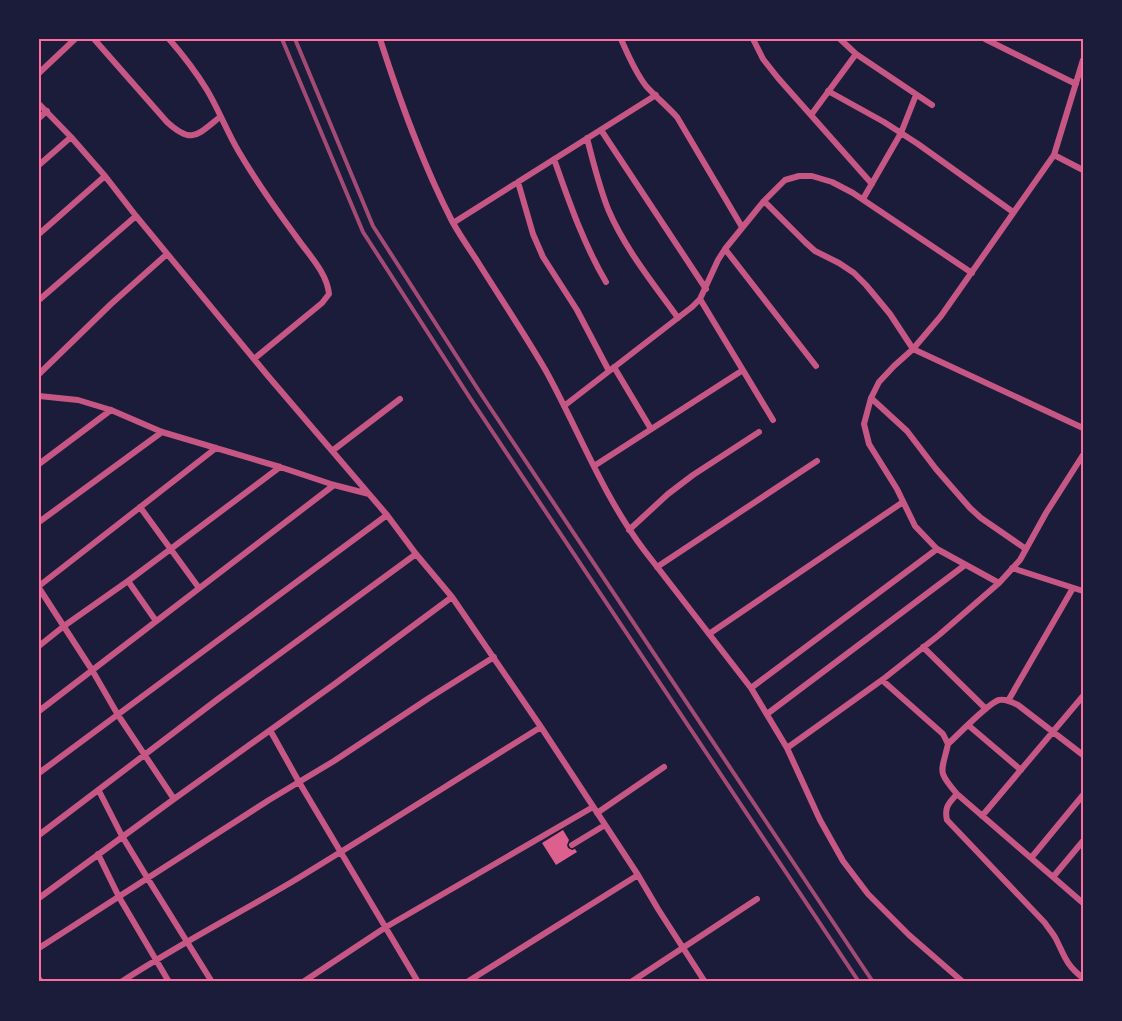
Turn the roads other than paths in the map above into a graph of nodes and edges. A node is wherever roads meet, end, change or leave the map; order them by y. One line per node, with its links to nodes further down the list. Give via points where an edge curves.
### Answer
1 (75, 39): 12 (street)
2 (94, 39): 21 (street, via 179,133 194,135)
3 (169, 39): 21 (street, via 197,74)
4 (380, 39): 38 (street, via 428,172)
5 (630, 39): 9 (street)
6 (753, 39): 20 (street, via 778,78)
7 (840, 39): 10 (street)
8 (985, 39): 13 (street)
9 (622, 41): 16 (street, via 638,75)
10 (856, 54): 14 (street); 15 (street)
11 (1083, 60): 13 (street)
12 (39, 73)
13 (1076, 84): 27 (street)
14 (828, 91): 20 (street); 24 (street)
15 (915, 94): 18 (street); 24 (street)
16 (656, 95): 23 (street); 39 (street, via 677,117)
17 (39, 104): 19 (street)
18 (932, 105)
19 (47, 111): 22 (street); 25 (street)
20 (811, 115): 33 (street)
21 (220, 117): 50 (street, via 240,154 328,284 329,294 322,303)
22 (39, 118)
23 (601, 130): 26 (street); 45 (street)
24 (901, 133): 33 (street); 36 (street)
25 (71, 137): 29 (street); 31 (street)
26 (587, 138): 28 (street); 48 (street, via 617,226)
27 (1054, 155): 30 (street); 36 (street)
28 (554, 159): 32 (street); 44 (street, via 586,244)
29 (39, 165)
30 (1083, 170)
31 (105, 176): 37 (street); 40 (street)
32 (518, 182): 38 (street); 52 (street, via 543,257)
33 (872, 184): 34 (street)
34 (863, 199): 35 (street, via 832,182 799,176 785,180); 43 (street)
35 (764, 201): 39 (street); 49 (street, via 815,251 854,273 890,314)
36 (1013, 212): 43 (street)
37 (136, 216): 42 (street); 47 (street)
38 (453, 222): 58 (street)
39 (742, 227): 41 (street)
40 (39, 234)
41 (725, 249): 45 (street); 51 (street)
42 (167, 254): 50 (street); 54 (street)
43 (972, 273): 49 (street)
44 (606, 282)
45 (706, 289): 46 (street)
46 (700, 299): 48 (street); 53 (street)
47 (39, 300)
48 (678, 318): 52 (street)
49 (913, 349): 56 (street, via 879,382); 61 (street)
50 (254, 359): 66 (street)
51 (816, 366)
52 (611, 369): 58 (street); 62 (street)
53 (743, 369): 60 (street); 62 (street)
54 (39, 374)
55 (39, 396): 59 (street, via 78,400)
56 (871, 398): 74 (street, via 864,424 869,444); 81 (street, via 907,431 970,508)
57 (400, 399): 66 (street)
58 (564, 405): 70 (street)
59 (111, 410): 63 (street); 69 (street)
60 (773, 420)
61 (1083, 428)
62 (651, 429): 70 (street)
63 (162, 432): 65 (street); 77 (street)
64 (759, 432): 78 (street, via 686,480)
65 (216, 448): 71 (street); 75 (street)
66 (332, 451): 73 (street)
67 (1083, 456): 81 (street)
68 (817, 461): 84 (street)
69 (39, 464)
70 (594, 466): 78 (street)
71 (280, 467): 72 (street); 79 (street)
72 (334, 485): 73 (street); 89 (street)
73 (369, 494): 76 (street)
74 (903, 502): 80 (street, via 915,526); 95 (street)
75 (140, 507): 79 (street); 88 (street)
76 (387, 515): 82 (street); 107 (street)
77 (39, 522)
78 (629, 530): 84 (street)
79 (171, 549): 86 (street); 89 (street)
80 (937, 549): 83 (street); 101 (street)
81 (1026, 549): 85 (street)
82 (416, 554): 92 (street); 114 (street)
83 (965, 565): 87 (street); 106 (street)
84 (657, 567): 95 (street)
85 (1012, 568): 87 (street); 90 (street)
86 (128, 581): 93 (street); 94 (street)
87 (999, 583): 97 (street)
88 (39, 587): 94 (street)
89 (199, 588): 93 (street)
90 (1073, 588): 91 (street); 103 (street)
91 (1083, 591)
92 (452, 597): 98 (street); 110 (street)
93 (156, 621): 99 (street)
94 (64, 626): 96 (street); 99 (street)
95 (709, 634): 101 (street)
96 (39, 646)
97 (923, 647): 100 (street); 104 (street)
98 (494, 657): 109 (street); 119 (street)
99 (92, 670): 105 (street); 107 (street)
100 (882, 680): 112 (street, via 943,734); 113 (street)
101 (751, 688): 106 (street)
102 (1083, 696): 111 (street)
103 (1008, 700): 104 (street, via 998,700); 111 (street)
104 (986, 709): 108 (street)
105 (39, 711)
106 (767, 714): 113 (street)
107 (118, 715): 114 (street); 118 (street)
108 (968, 725): 112 (street); 117 (street)
109 (541, 727): 124 (street); 131 (street)
110 (270, 730): 119 (street); 123 (street)
111 (1053, 731): 115 (street); 117 (street)
112 (948, 744): 121 (street, via 940,771)
113 (787, 748): 155 (street, via 843,861 868,894)
114 (146, 755): 120 (street); 123 (street)
115 (1083, 755)
116 (664, 767): 124 (street)
117 (1021, 770): 125 (street)
118 (39, 773)
119 (299, 782): 131 (street); 136 (street)
120 (99, 790): 127 (street); 128 (street)
121 (957, 794): 125 (street); 146 (street, via 945,812 947,819 1045,923 1065,960)
122 (1083, 795): 133 (street)
123 (174, 799): 128 (street)
124 (595, 810): 126 (street); 141 (street)
125 (982, 816): 133 (street)
126 (605, 825): 130 (street); 134 (street)
127 (39, 835)
128 (122, 836): 132 (street); 136 (street)
129 (1083, 841): 135 (street)
130 (572, 845)
131 (340, 851): 141 (street); 142 (street)
132 (98, 854): 137 (street); 138 (street)
133 (1031, 858): 135 (street)
134 (638, 875): 144 (street); 152 (street)
135 (1053, 877): 140 (street)
136 (148, 879): 137 (street); 142 (street)
137 (119, 897): 143 (street); 145 (street)
138 (39, 898)
139 (757, 899): 144 (street)
140 (1083, 903)
141 (386, 927): 150 (street); 151 (street)
142 (188, 942): 145 (street); 149 (street)
143 (39, 948)
144 (683, 948): 153 (street); 154 (street)
145 (156, 959): 147 (street); 148 (street)
146 (1083, 978)
147 (121, 982)
148 (170, 982)
149 (212, 982)
150 (303, 982)
151 (418, 982)
152 (467, 982)
153 (631, 982)
154 (705, 982)
155 (963, 982)

